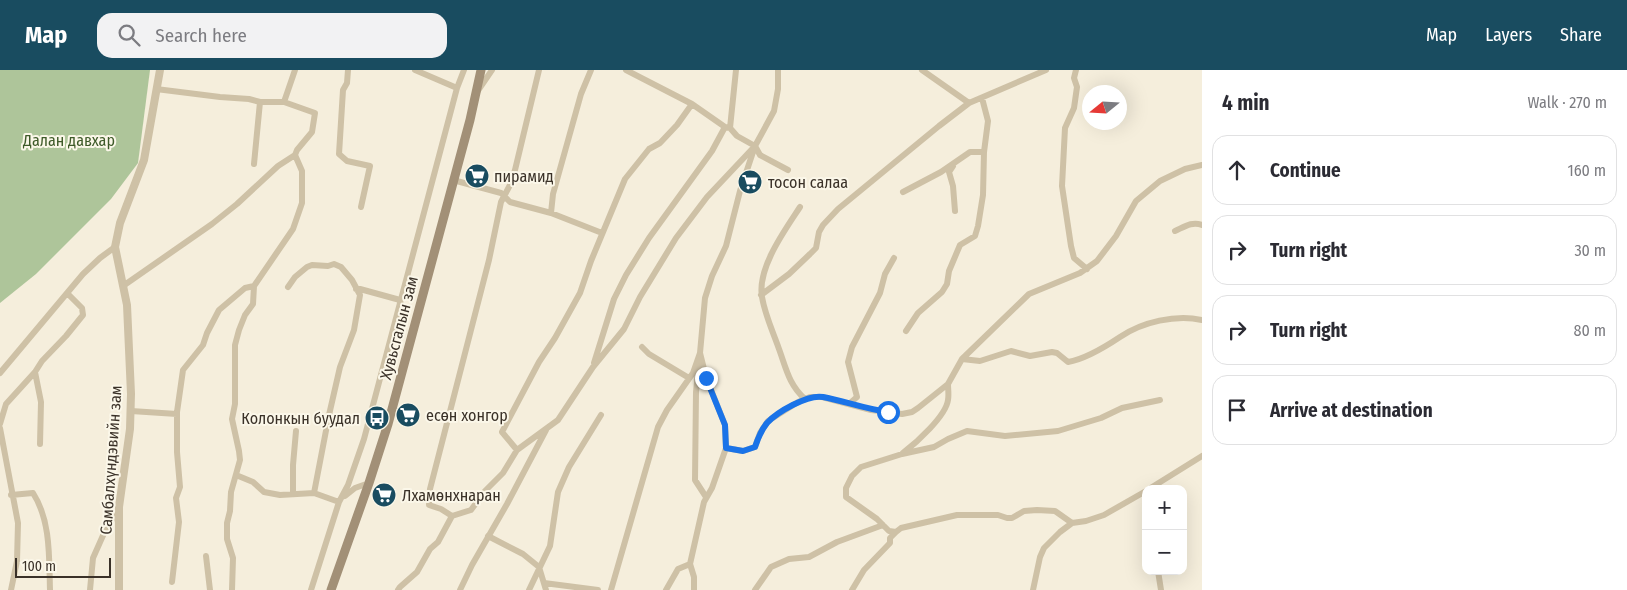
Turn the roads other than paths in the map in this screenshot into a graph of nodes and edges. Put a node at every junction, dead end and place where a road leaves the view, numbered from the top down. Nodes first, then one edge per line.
1 (160, 70) edge
2 (295, 70) edge
3 (348, 70) edge
4 (415, 70) edge
5 (464, 70) edge
6 (481, 70) edge
7 (492, 70) edge
8 (539, 70) edge
9 (591, 70) edge
10 (626, 70) edge
11 (736, 70) edge
12 (778, 70) edge
13 (922, 70) edge
14 (1046, 70) edge
15 (1076, 70) edge
16 (457, 88) junction
17 (156, 89) junction
18 (477, 92) junction
19 (982, 98) junction
20 (260, 102) junction
21 (284, 102) junction
22 (969, 103) junction
23 (692, 104) junction
24 (728, 127) junction
25 (755, 146) junction
26 (984, 152) junction
27 (295, 155) junction
28 (955, 162) junction
29 (254, 164) dead end
30 (1202, 165) edge
31 (788, 170) dead end
32 (453, 180) junction
33 (903, 192) dead end
34 (504, 197) junction
35 (800, 206) dead end
36 (361, 208) dead end
37 (955, 211) dead end
38 (551, 213) junction
39 (1202, 225) edge
40 (1176, 231) dead end
41 (602, 233) junction
42 (115, 247) junction
43 (894, 258) dead end
44 (1087, 269) junction
45 (123, 286) junction
46 (254, 286) junction
47 (288, 288) dead end
48 (356, 289) junction
49 (67, 294) junction
50 (761, 295) junction
51 (400, 300) junction
52 (1202, 320) edge
53 (906, 331) dead end
54 (642, 347) dead end
55 (700, 353) junction
56 (962, 359) junction
57 (593, 367) junction
58 (35, 372) junction
59 (0, 373) edge
60 (690, 378) junction
61 (948, 384) junction
62 (805, 399) junction
63 (1160, 400) dead end
64 (849, 404) junction
65 (131, 411) junction
66 (177, 414) junction
67 (601, 415) dead end
68 (0, 426) edge
69 (547, 429) junction
70 (296, 431) dead end
71 (40, 444) dead end
72 (726, 448) junction
73 (517, 450) junction
74 (902, 454) junction
75 (1202, 456) edge
76 (236, 475) junction
77 (369, 483) junction
78 (1155, 485) edge
79 (314, 493) junction
80 (1142, 493) edge
81 (293, 494) junction
82 (11, 495) junction
83 (706, 498) junction
84 (339, 502) junction
85 (120, 507) junction
86 (452, 516) junction
87 (1072, 523) junction
88 (883, 525) junction
89 (896, 532) junction
90 (488, 536) junction
91 (206, 556) dead end
92 (690, 564) junction
93 (539, 567) junction
94 (1159, 575) edge
95 (172, 582) dead end
96 (545, 586) edge
97 (1034, 588) edge
98 (11, 590) edge
99 (50, 590) edge
100 (90, 590) edge
101 (119, 590) edge
102 (210, 590) edge
103 (232, 590) edge
104 (312, 590) edge
105 (331, 590) edge
106 (398, 590) edge
107 (460, 590) edge
108 (529, 590) edge
109 (598, 590) edge
110 (611, 590) edge
111 (666, 590) edge
112 (694, 590) edge
113 (754, 590) edge
114 (852, 590) edge
115 (1161, 590) edge

1 - 17 street, Самбалхүндэвийн зам
2 - 21 street
3 - 36 street
4 - 16 street
5 - 16 street
6 - 18 main road, Хувьсгалын зам
7 - 18 street
8 - 34 street
9 - 38 street
10 - 23 street
11 - 24 street
12 - 25 street
13 - 22 street
14 - 19 street
15 - 44 street
16 - 51 street
17 - 20 street
17 - 42 street, Самбалхүндэвийн зам
18 - 32 main road, Хувьсгалын зам
19 - 22 street
19 - 26 street
20 - 21 street
20 - 29 street
21 - 27 street
22 - 50 street
23 - 24 street
23 - 41 street
24 - 25 street
24 - 57 street
25 - 31 street
25 - 55 street
25 - 57 street
26 - 28 street
26 - 53 street
27 - 45 street
27 - 46 street
28 - 33 street
28 - 37 street
30 - 44 street
32 - 34 street
32 - 77 main road, Хувьсгалын зам
34 - 38 street
34 - 86 street
35 - 50 street
38 - 41 street
39 - 40 street
41 - 73 street
42 - 45 street, Самбалхүндэвийн зам
42 - 49 street
43 - 64 street
44 - 56 street
45 - 65 street, Самбалхүндэвийн зам
46 - 66 street
46 - 76 street
47 - 48 street
48 - 51 street
48 - 79 street
49 - 58 street
49 - 59 street
50 - 62 street
51 - 84 street
52 - 56 street
54 - 60 street
55 - 60 street
55 - 72 street
55 - 83 street
56 - 61 street
57 - 69 street
58 - 68 street
58 - 71 street
60 - 110 street
61 - 64 street
61 - 74 street
62 - 64 street
62 - 72 street
63 - 74 street
65 - 66 street
65 - 85 street, Самбалхүндэвийн зам
66 - 95 street
67 - 93 street
68 - 82 street
69 - 73 street
69 - 90 street
70 - 81 street
72 - 83 street
73 - 86 street
74 - 88 street
75 - 78 street
76 - 81 street
76 - 103 street
77 - 84 street
77 - 105 main road, Хувьсгалын зам
79 - 81 street
79 - 84 street
80 - 87 street
82 - 98 street
82 - 99 street
83 - 92 street
84 - 104 street
85 - 100 street
85 - 101 street, Самбалхүндэвийн зам
86 - 106 street
87 - 89 street
87 - 97 street
88 - 89 street
88 - 113 street
89 - 114 street
90 - 93 street
90 - 107 street
91 - 102 street
92 - 111 street
92 - 112 street
93 - 96 street
93 - 108 street
94 - 115 street
96 - 109 street

